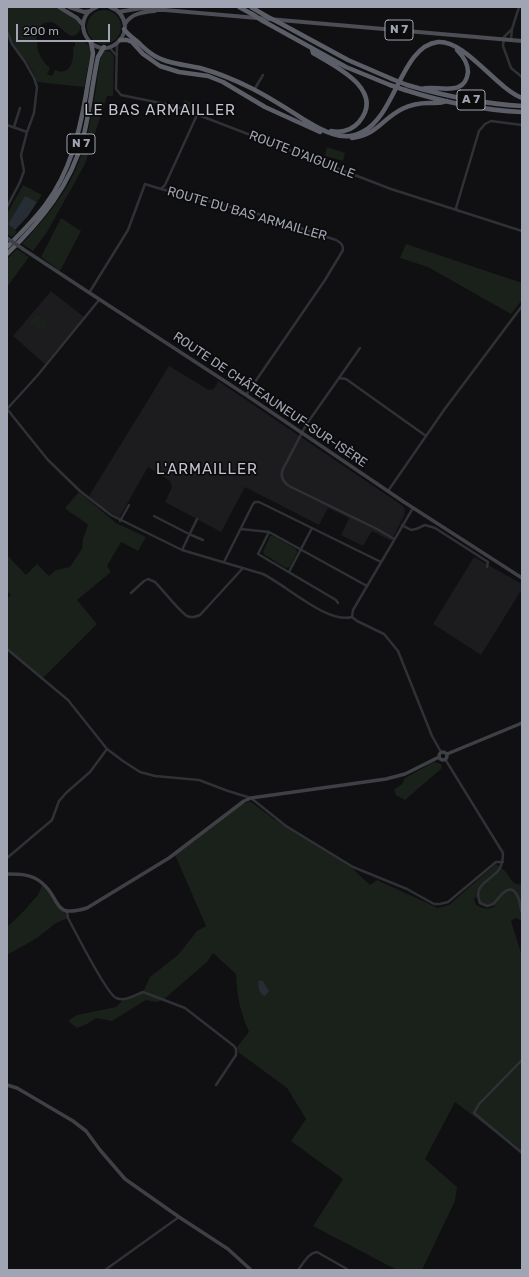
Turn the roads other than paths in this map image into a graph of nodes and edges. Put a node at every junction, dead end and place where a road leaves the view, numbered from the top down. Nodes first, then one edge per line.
1 (59, 7) edge
2 (69, 7) edge
3 (97, 7) edge
4 (110, 7) edge
5 (239, 7) edge
6 (251, 7) edge
7 (518, 7) edge
8 (165, 10) junction
9 (90, 11) junction
10 (118, 12) junction
11 (83, 25) junction
12 (124, 27) junction
13 (512, 29) junction
14 (7, 31) edge
15 (503, 39) junction
16 (511, 40) junction
17 (522, 41) edge
18 (118, 42) junction
19 (90, 43) junction
20 (109, 47) junction
21 (104, 48) junction
22 (312, 49) junction
23 (117, 55) junction
24 (262, 75) dead end
25 (522, 77) edge
26 (421, 89) junction
27 (254, 90) junction
28 (522, 98) edge
29 (447, 102) junction
30 (522, 106) edge
31 (20, 108) dead end
32 (522, 112) edge
33 (197, 115) junction
34 (309, 122) junction
35 (7, 125) edge
36 (522, 125) edge
37 (14, 127) junction
38 (27, 132) junction
39 (353, 138) junction
40 (162, 189) junction
41 (7, 207) edge
42 (458, 211) junction
43 (522, 231) edge
44 (7, 238) edge
45 (7, 247) edge
46 (7, 254) edge
47 (89, 293) junction
48 (99, 300) junction
49 (522, 306) edge
50 (360, 348) dead end
51 (339, 378) junction
52 (246, 395) junction
53 (7, 409) edge
54 (302, 433) junction
55 (426, 436) junction
56 (388, 491) junction
57 (129, 505) dead end
58 (413, 508) junction
59 (154, 516) dead end
60 (197, 519) dead end
61 (120, 521) junction
62 (402, 524) junction
63 (312, 528) junction
64 (241, 529) junction
65 (269, 532) junction
66 (189, 534) junction
67 (394, 539) junction
68 (203, 540) dead end
69 (301, 549) junction
70 (182, 550) junction
71 (224, 562) junction
72 (381, 562) junction
73 (486, 567) dead end
74 (243, 568) junction
75 (289, 572) junction
76 (522, 578) edge
77 (367, 586) junction
78 (131, 593) dead end
79 (338, 603) dead end
80 (352, 617) junction
81 (7, 649) edge
82 (522, 723) edge
83 (107, 749) junction
84 (441, 752) junction
85 (447, 754) junction
86 (439, 757) junction
87 (445, 759) junction
88 (251, 798) junction
89 (7, 858) edge
90 (503, 862) junction
91 (7, 874) edge
92 (67, 912) junction
93 (522, 913) edge
94 (522, 1060) edge
95 (7, 1085) edge
96 (216, 1085) dead end
97 (522, 1153) edge
98 (179, 1217) junction
99 (347, 1269) edge
100 (105, 1270) edge
101 (251, 1270) edge
102 (298, 1270) edge

1 - 11 main road
2 - 9 main road
3 - 9 main road
4 - 10 main road
5 - 22 highway, A 7, bridge
6 - 26 highway, A 7, bridge
7 - 13 street
8 - 10 main road, N 7
8 - 12 main road, N 7
8 - 15 main road, N 7
9 - 11 main road
10 - 12 main road
11 - 19 main road
12 - 18 main road
12 - 27 highway
13 - 15 street
13 - 16 street
14 - 38 street
15 - 16 main road, N 7
15 - 25 street
16 - 17 main road, N 7
18 - 20 main road
18 - 23 street, ROUTE D'AIGUILLE
18 - 39 highway
19 - 21 main road
19 - 45 highway, N 7
20 - 21 main road
20 - 23 street
21 - 46 highway, N 7
22 - 29 highway, A 7, bridge
22 - 34 highway
23 - 33 street, ROUTE D'AIGUILLE
24 - 27 street
26 - 30 highway, A 7
26 - 39 highway
27 - 34 highway
28 - 34 highway
29 - 32 highway, A 7
29 - 39 highway
31 - 37 street
33 - 40 street
33 - 42 street, ROUTE D'AIGUILLE
35 - 37 street
36 - 42 street
37 - 38 street
38 - 41 street
40 - 47 street
40 - 52 street, ROUTE DU BAS ARMAILLER
42 - 43 street, ROUTE D'AIGUILLE
44 - 47 street, ROUTE DE CHÂTEAUNEUF-SUR-ISÈRE, bridge
47 - 48 street, ROUTE DE CHÂTEAUNEUF-SUR-ISÈRE
48 - 52 street, ROUTE DE CHÂTEAUNEUF-SUR-ISÈRE
48 - 53 street
49 - 55 street
50 - 51 street
51 - 54 street
51 - 55 street
52 - 54 street, ROUTE DE CHÂTEAUNEUF-SUR-ISÈRE
53 - 61 street
54 - 56 street, ROUTE DE CHÂTEAUNEUF-SUR-ISÈRE
54 - 67 street
55 - 56 street
56 - 58 street, ROUTE DE CHÂTEAUNEUF-SUR-ISÈRE
57 - 61 street
58 - 62 street
58 - 76 street, ROUTE DE CHÂTEAUNEUF-SUR-ISÈRE
59 - 66 street
60 - 66 street
61 - 70 street
62 - 67 street
62 - 73 street
63 - 64 street
63 - 69 street
63 - 72 street
64 - 65 street
64 - 71 street
65 - 69 street
65 - 75 street
66 - 68 street
66 - 70 street
67 - 72 street
69 - 75 street
69 - 77 street
70 - 71 street
71 - 74 street
72 - 77 street
74 - 78 street
74 - 80 street
75 - 79 street
77 - 80 street
80 - 84 street
81 - 83 street
82 - 85 street
83 - 88 street
83 - 89 street
84 - 85 street
84 - 86 street
85 - 87 street
86 - 87 street
86 - 88 street
87 - 90 street
88 - 90 street
88 - 92 street
90 - 93 street
91 - 92 street
92 - 96 street
94 - 97 street
95 - 98 street
98 - 100 street
98 - 101 street
99 - 102 street

